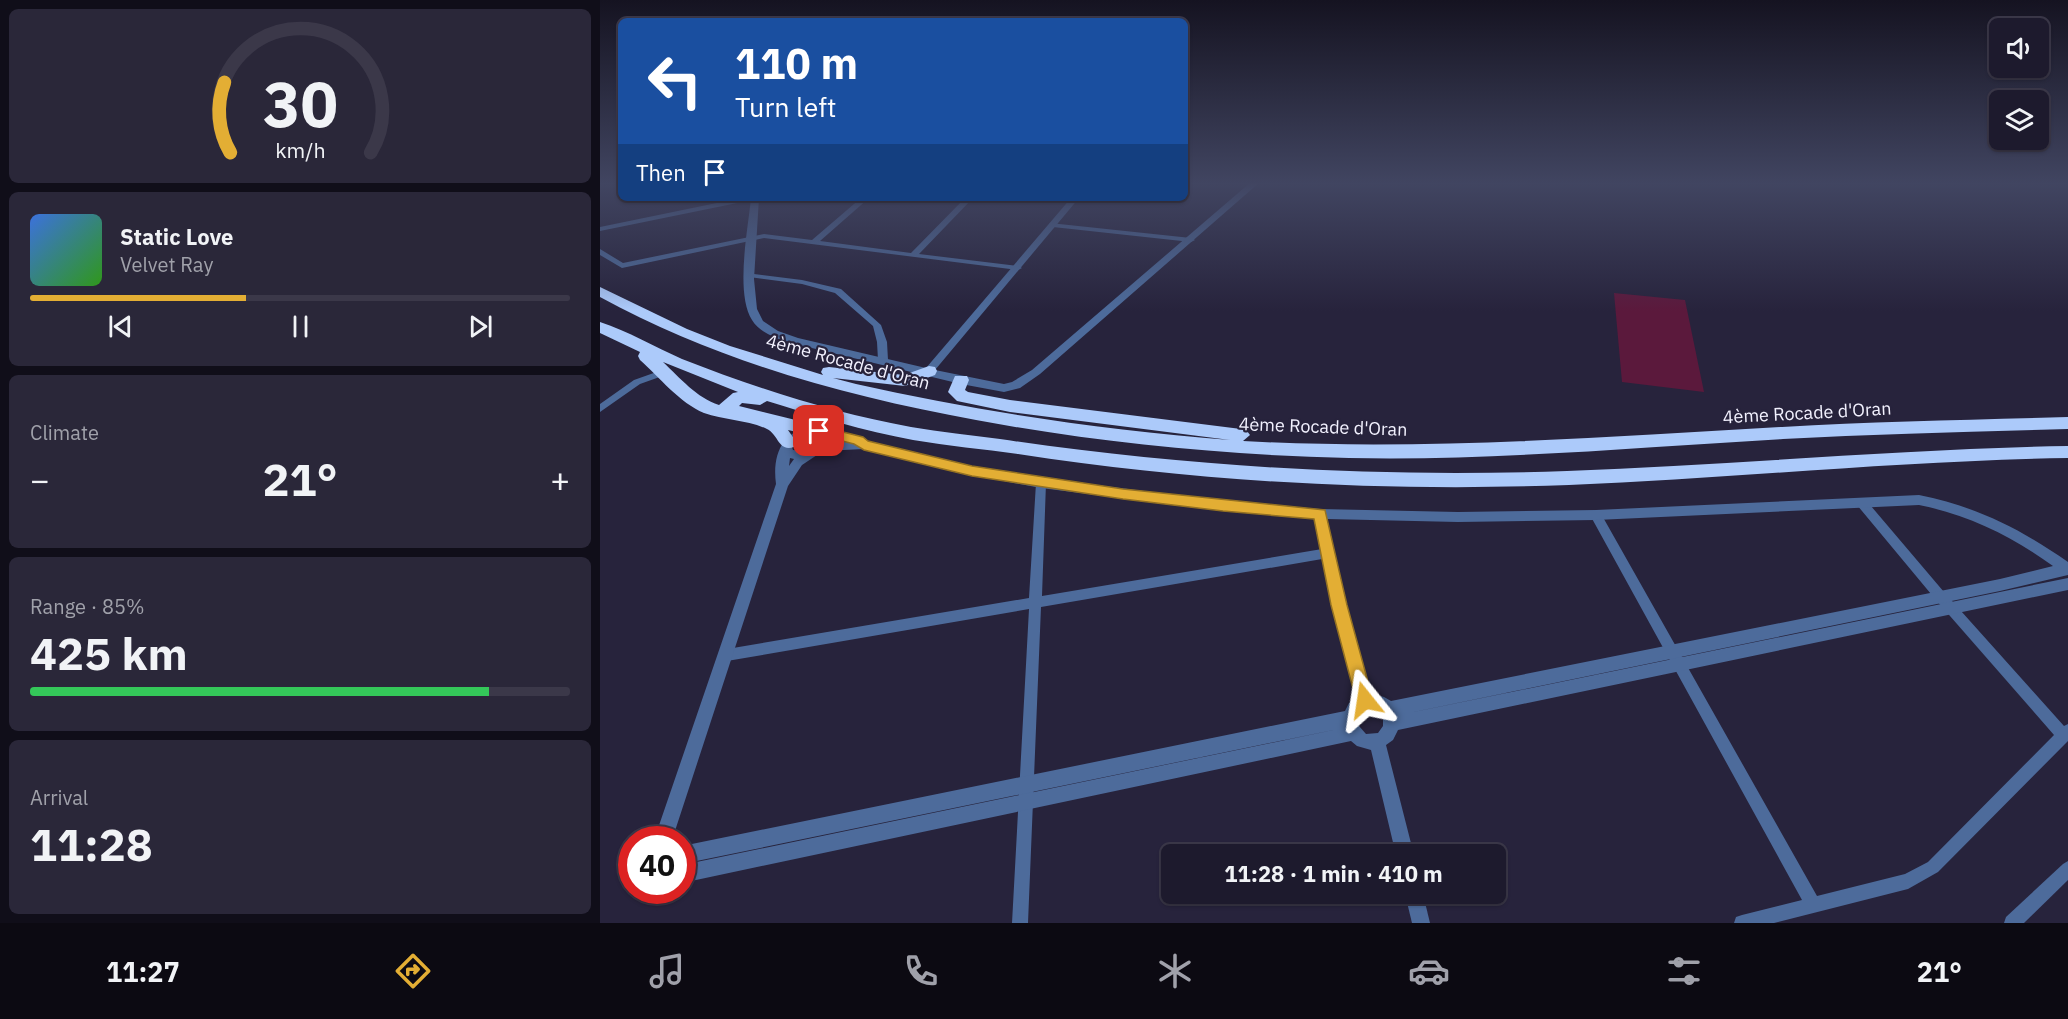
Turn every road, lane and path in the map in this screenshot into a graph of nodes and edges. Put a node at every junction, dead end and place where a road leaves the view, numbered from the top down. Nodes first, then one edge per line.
1 (619, 225) edge
2 (753, 225) edge
3 (834, 225) edge
4 (943, 225) edge
5 (1053, 225) joint
6 (1208, 225) edge
7 (600, 229) edge
8 (753, 238) junction
9 (1191, 240) junction
10 (813, 243) junction
11 (600, 251) edge
12 (913, 256) junction
13 (1018, 268) junction
14 (749, 275) junction
15 (600, 291) edge
16 (600, 327) edge
17 (629, 342) junction
18 (882, 360) junction
19 (771, 364) junction
20 (929, 371) junction
21 (665, 372) junction
22 (961, 380) junction
23 (795, 404) junction
24 (600, 409) edge
25 (2068, 423) edge
26 (817, 430) junction
27 (864, 445) junction
28 (787, 447) junction
29 (817, 450) junction
30 (1347, 451) junction
31 (2068, 452) edge
32 (1041, 483) junction
33 (782, 485) junction
34 (1862, 502) junction
35 (1320, 514) junction
36 (1596, 515) junction
37 (1328, 553) junction
38 (2067, 569) edge
39 (2068, 584) edge
40 (1940, 596) junction
41 (1036, 602) junction
42 (1951, 608) junction
43 (727, 655) junction
44 (1676, 659) junction
45 (1365, 700) junction
46 (1390, 716) junction
47 (1352, 726) junction
48 (2066, 734) edge
49 (1377, 740) junction
50 (1027, 783) junction
51 (1026, 801) junction
52 (668, 826) edge
53 (1402, 844) edge
54 (696, 852) edge
55 (2068, 869) edge
56 (696, 871) edge
57 (1416, 904) edge
58 (1813, 904) junction
59 (1020, 923) edge
60 (1421, 923) edge
61 (1742, 923) edge
62 (2012, 923) edge

1 - 7 street
2 - 8 street
3 - 10 street
4 - 12 street
5 - 9 street
5 - 13 street
6 - 9 street
8 - 10 street
8 - 11 street
8 - 14 street
9 - 22 street
10 - 12 street
12 - 13 street
13 - 20 street
14 - 18 street
14 - 18 street
15 - 19 highway, 4ème Rocade d'Oran
16 - 17 highway
17 - 21 highway
17 - 23 highway
18 - 20 street
19 - 20 highway
19 - 30 highway, 4ème Rocade d'Oran
20 - 22 street
21 - 24 street
21 - 28 highway
22 - 30 highway
23 - 26 highway
23 - 31 highway
25 - 30 highway, 4ème Rocade d'Oran
26 - 27 street
26 - 28 street
26 - 29 street
27 - 29 street
27 - 32 street
28 - 29 street
28 - 33 street
29 - 33 street
32 - 35 street
32 - 41 street
33 - 43 street
34 - 36 street
34 - 38 street
34 - 40 street
35 - 36 street
35 - 37 street
36 - 44 street
37 - 41 street
37 - 45 street
38 - 40 street
39 - 42 street
40 - 42 street
40 - 44 street
41 - 43 street
41 - 50 street
42 - 44 street
42 - 48 street
43 - 52 street
44 - 46 street
44 - 58 street
45 - 46 street
45 - 47 street
46 - 49 street
47 - 49 street
47 - 50 street
47 - 51 street
48 - 58 street
49 - 53 street
50 - 51 street
50 - 54 street
51 - 56 street
51 - 59 street
55 - 62 street
57 - 60 street
58 - 61 street

